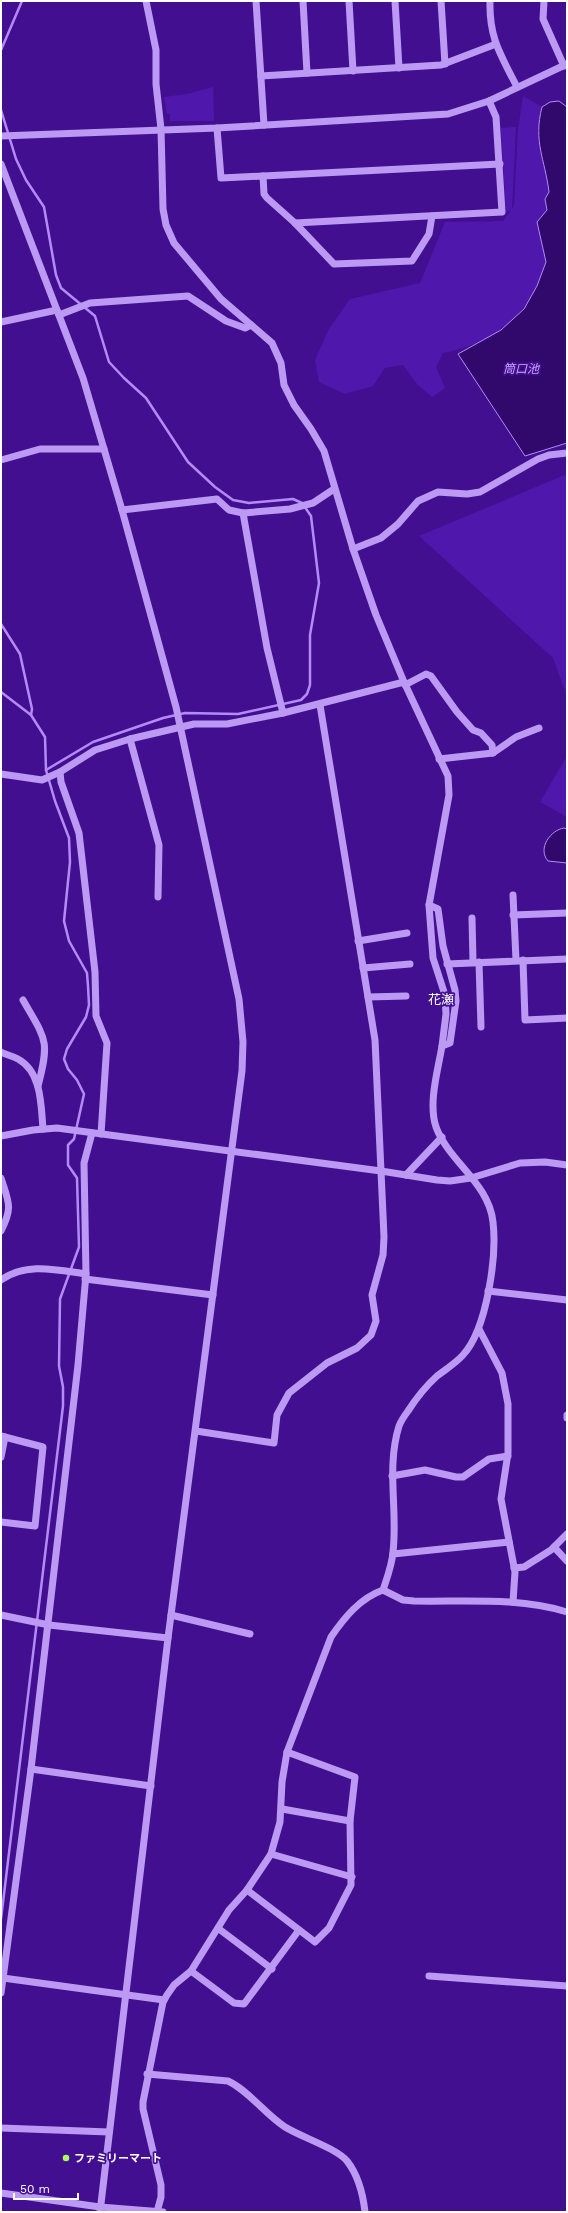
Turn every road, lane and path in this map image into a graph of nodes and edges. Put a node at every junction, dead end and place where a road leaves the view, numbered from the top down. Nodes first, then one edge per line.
1 (146, 1) edge
2 (256, 1) edge
3 (303, 1) edge
4 (349, 1) edge
5 (395, 1) edge
6 (441, 1) edge
7 (490, 1) edge
8 (544, 1) edge
9 (496, 44) junction
10 (445, 64) junction
11 (566, 65) edge
12 (399, 68) junction
13 (353, 70) junction
14 (306, 73) junction
15 (261, 76) junction
16 (517, 87) junction
17 (489, 101) junction
18 (264, 125) junction
19 (217, 128) junction
20 (162, 129) junction
21 (2, 136) edge
22 (1, 164) edge
23 (500, 164) junction
24 (263, 176) junction
25 (432, 216) junction
26 (295, 223) junction
27 (58, 313) junction
28 (1, 322) edge
29 (251, 325) junction
30 (104, 449) junction
31 (567, 453) edge
32 (1, 460) edge
33 (334, 488) junction
34 (122, 510) junction
35 (243, 513) junction
36 (353, 549) junction
37 (404, 684) junction
38 (320, 705) junction
39 (283, 712) junction
40 (179, 724) junction
41 (539, 728) dead end
42 (130, 738) junction
43 (493, 753) junction
44 (439, 759) junction
45 (60, 772) junction
46 (1, 774) edge
47 (513, 895) dead end
48 (158, 897) dead end
49 (429, 905) junction
50 (567, 913) edge
51 (513, 915) junction
52 (472, 918) dead end
53 (407, 933) dead end
54 (358, 940) junction
55 (567, 959) edge
56 (520, 960) junction
57 (476, 962) junction
58 (410, 964) dead end
59 (447, 964) junction
60 (363, 968) junction
61 (406, 996) dead end
62 (368, 997) junction
63 (23, 1000) dead end
64 (567, 1018) edge
65 (481, 1027) dead end
66 (442, 1046) junction
67 (1, 1052) edge
68 (38, 1086) junction
69 (43, 1129) junction
70 (92, 1133) junction
71 (101, 1134) junction
72 (1, 1136) edge
73 (442, 1137) junction
74 (232, 1152) junction
75 (567, 1165) edge
76 (381, 1171) junction
77 (406, 1175) junction
78 (1, 1178) edge
79 (471, 1178) junction
80 (1, 1232) edge
81 (86, 1276) junction
82 (1, 1280) edge
83 (488, 1291) junction
84 (213, 1295) junction
85 (567, 1300) edge
86 (479, 1329) junction
87 (196, 1431) junction
88 (3, 1436) edge
89 (1, 1456) edge
90 (508, 1456) junction
91 (392, 1476) junction
92 (1, 1522) edge
93 (567, 1534) edge
94 (509, 1542) junction
95 (554, 1547) junction
96 (393, 1554) junction
97 (567, 1561) edge
98 (514, 1568) junction
99 (383, 1590) junction
100 (513, 1602) junction
101 (567, 1612) edge
102 (1, 1615) edge
103 (171, 1616) junction
104 (46, 1624) junction
105 (250, 1634) dead end
106 (168, 1638) junction
107 (287, 1752) junction
108 (31, 1769) junction
109 (151, 1786) junction
110 (282, 1809) junction
111 (350, 1821) junction
112 (271, 1854) junction
113 (352, 1877) junction
114 (248, 1890) junction
115 (219, 1929) junction
116 (299, 1930) junction
117 (272, 1969) junction
118 (191, 1971) junction
119 (429, 1976) dead end
120 (3, 1978) junction
121 (567, 1986) edge
122 (1, 1993) edge
123 (126, 1994) junction
124 (164, 2000) junction
125 (148, 2074) junction
126 (1, 2128) edge
127 (109, 2132) junction
128 (1, 2194) edge
129 (100, 2210) edge
130 (157, 2212) edge
131 (163, 2212) edge
132 (364, 2212) edge

1 - 20 street
2 - 15 street
3 - 14 street
4 - 13 street
5 - 12 street
6 - 10 street
7 - 9 street
8 - 11 street
9 - 10 street
9 - 16 street
10 - 12 street
11 - 16 street
12 - 13 street
13 - 14 street
14 - 15 street
15 - 18 street
16 - 17 street
17 - 18 street
17 - 23 street
18 - 19 street
19 - 20 street
19 - 24 street
20 - 21 street
20 - 29 street
22 - 27 street
23 - 24 street
23 - 25 street
24 - 26 street
25 - 26 street
25 - 26 street
27 - 28 street
27 - 29 street
27 - 30 street
29 - 33 street
30 - 32 street
30 - 34 street
31 - 36 street
33 - 35 street
33 - 36 street
34 - 35 street
34 - 40 street
35 - 39 street
36 - 37 street
37 - 38 street
37 - 43 street
37 - 44 street
38 - 39 street
38 - 54 street
39 - 40 street
40 - 42 street
40 - 74 street
41 - 43 street
42 - 45 street
42 - 48 street
43 - 44 street
44 - 49 street
45 - 46 street
45 - 71 street
47 - 51 street
49 - 59 street
49 - 66 street
50 - 51 street
51 - 56 street
52 - 57 street
53 - 54 street
54 - 60 street
55 - 56 street
56 - 57 street
56 - 64 street
57 - 59 street
57 - 65 street
58 - 60 street
59 - 66 street
60 - 62 street
61 - 62 street
62 - 76 street
63 - 68 street
66 - 73 street
67 - 68 street
68 - 69 street
69 - 70 street
69 - 72 street
70 - 71 street
70 - 81 street
71 - 74 street
73 - 77 street
73 - 79 street
74 - 76 street
74 - 84 street
75 - 79 street
76 - 77 street
76 - 87 street
77 - 79 street
78 - 80 street
79 - 83 street
81 - 82 street
81 - 84 street
81 - 104 street
83 - 85 street
83 - 86 street
84 - 87 street
86 - 90 street
86 - 91 street
87 - 103 street
88 - 89 street
88 - 92 street
90 - 91 street
90 - 94 street
91 - 96 street
93 - 95 street
94 - 96 street
94 - 98 street
95 - 97 street
95 - 98 street
96 - 99 street
98 - 100 street
99 - 100 street
99 - 107 street
100 - 101 street
102 - 104 street
103 - 105 street
103 - 106 street
104 - 106 street
104 - 108 street
106 - 109 street
107 - 110 street
107 - 111 street
108 - 109 street
108 - 120 street
109 - 123 street
110 - 111 street
110 - 112 street
111 - 113 street
112 - 113 street
112 - 114 street
113 - 116 street
114 - 115 street
114 - 116 street
115 - 117 street
115 - 118 street
116 - 117 street
117 - 118 street
118 - 124 street
119 - 121 street
120 - 122 street
120 - 123 street
123 - 124 street
123 - 127 street
124 - 125 street
125 - 130 street
125 - 132 street
126 - 127 street
127 - 129 street
128 - 129 street
129 - 130 street
130 - 131 street

